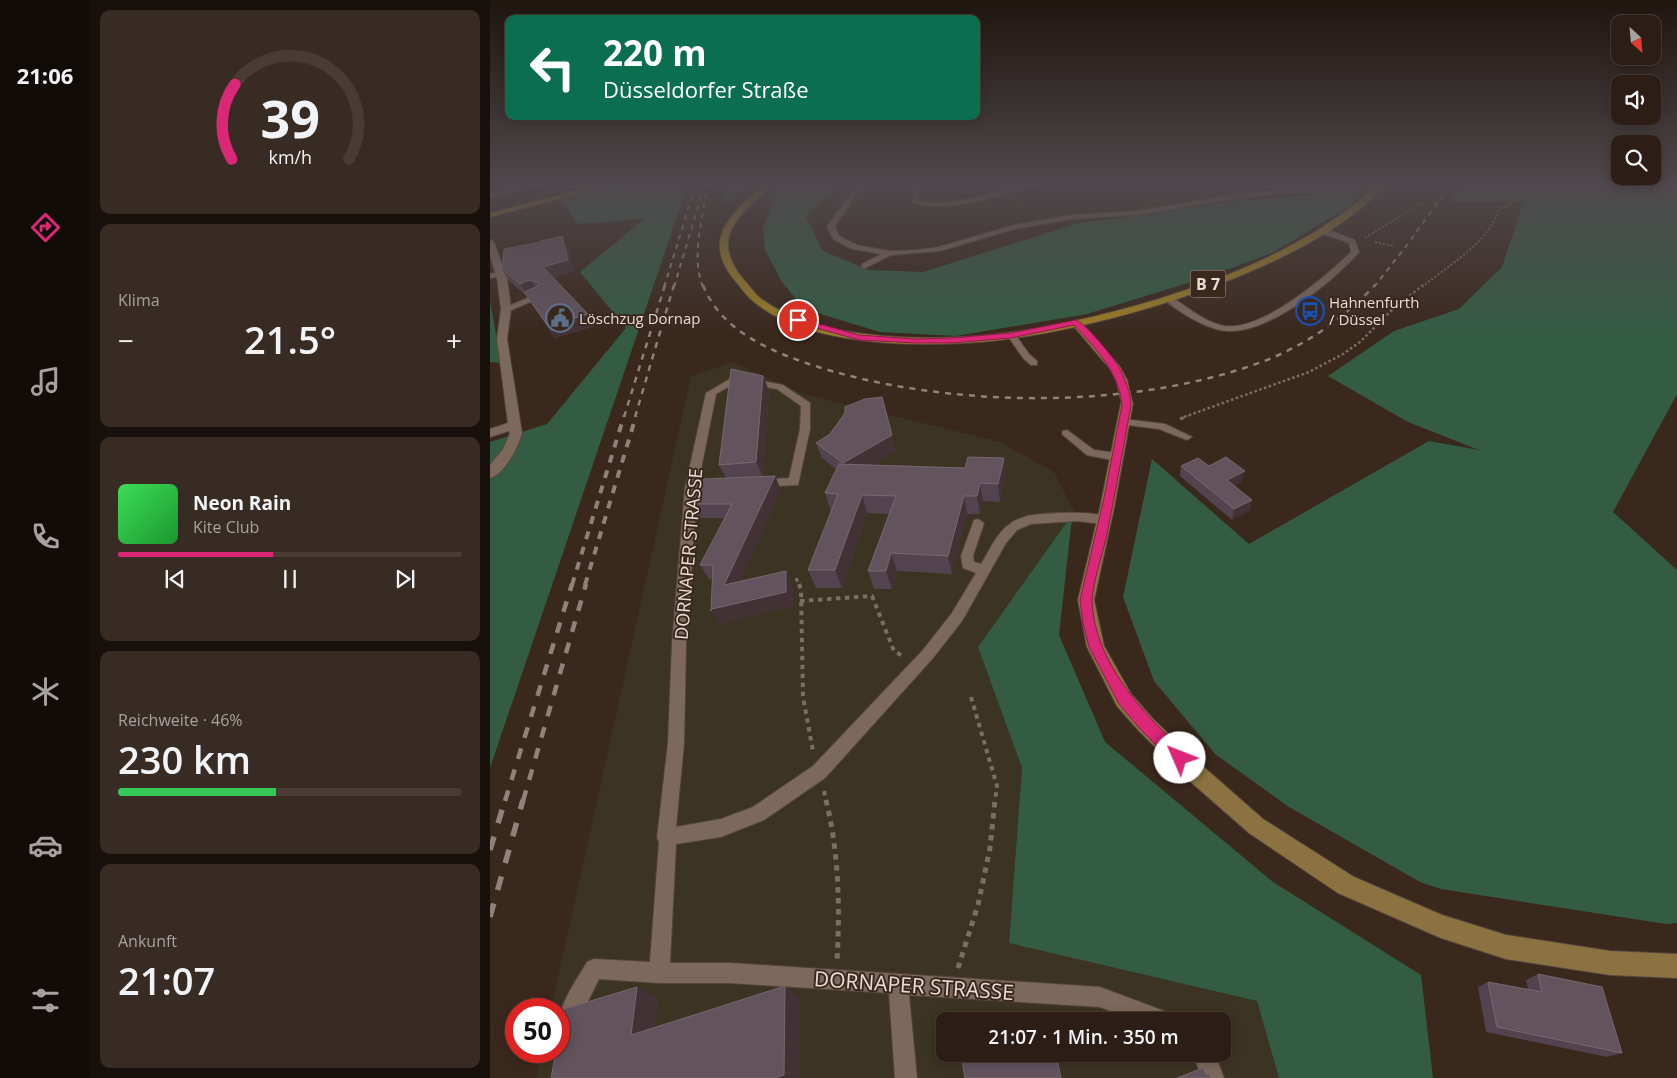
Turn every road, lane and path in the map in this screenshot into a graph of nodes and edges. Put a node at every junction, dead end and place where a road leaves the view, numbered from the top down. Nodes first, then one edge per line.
1 (726, 234) edge
2 (835, 234) edge
3 (989, 234) edge
4 (1316, 234) edge
5 (1332, 234) edge
6 (1372, 234) edge
7 (1485, 234) edge
8 (1364, 239) dead end
9 (1375, 242) dead end
10 (490, 244) edge
11 (1394, 246) dead end
12 (889, 252) junction
13 (865, 266) dead end
14 (495, 275) edge
15 (540, 296) edge
16 (1167, 298) junction
17 (506, 309) junction
18 (1076, 322) junction
19 (1011, 335) junction
20 (1034, 364) dead end
21 (1124, 422) junction
22 (515, 425) junction
23 (1161, 426) junction
24 (490, 433) edge
25 (1067, 433) dead end
26 (1187, 437) dead end
27 (1117, 457) junction
28 (490, 474) edge
29 (747, 485) edge
30 (728, 486) edge
31 (691, 488) junction
32 (1104, 520) junction
33 (978, 523) dead end
34 (983, 570) junction
35 (800, 601) dead end
36 (894, 651) dead end
37 (971, 697) dead end
38 (668, 837) junction
39 (1677, 966) edge
40 (659, 973) junction
41 (898, 983) junction
42 (952, 988) junction
43 (1141, 1012) edge
44 (570, 1014) edge
45 (1207, 1062) edge
46 (906, 1078) edge
47 (1213, 1078) edge

1 - 19 main road, B 7
2 - 12 lane
3 - 12 lane
4 - 16 main road, B 7
5 - 16 lane
6 - 8 path
7 - 23 path
9 - 11 path
10 - 14 street
12 - 13 lane
14 - 17 street
15 - 17 lane
16 - 18 main road, B 7
17 - 22 street
18 - 19 main road, B 7
18 - 21 main road, bridge
19 - 20 lane
21 - 23 lane
21 - 27 main road
22 - 24 street
22 - 28 street
23 - 26 lane
25 - 27 lane
27 - 32 main road
29 - 31 lane, DORNAPER STRASSE
30 - 31 lane
31 - 38 lane, DORNAPER STRASSE
32 - 34 lane
32 - 39 main road
33 - 34 lane
34 - 38 lane
35 - 36 path
37 - 42 path
38 - 40 lane, DORNAPER STRASSE
40 - 41 lane, DORNAPER STRASSE
40 - 44 lane, DORNAPER STRASSE
41 - 42 lane, DORNAPER STRASSE
41 - 46 lane
42 - 43 lane, DORNAPER STRASSE
45 - 47 lane

